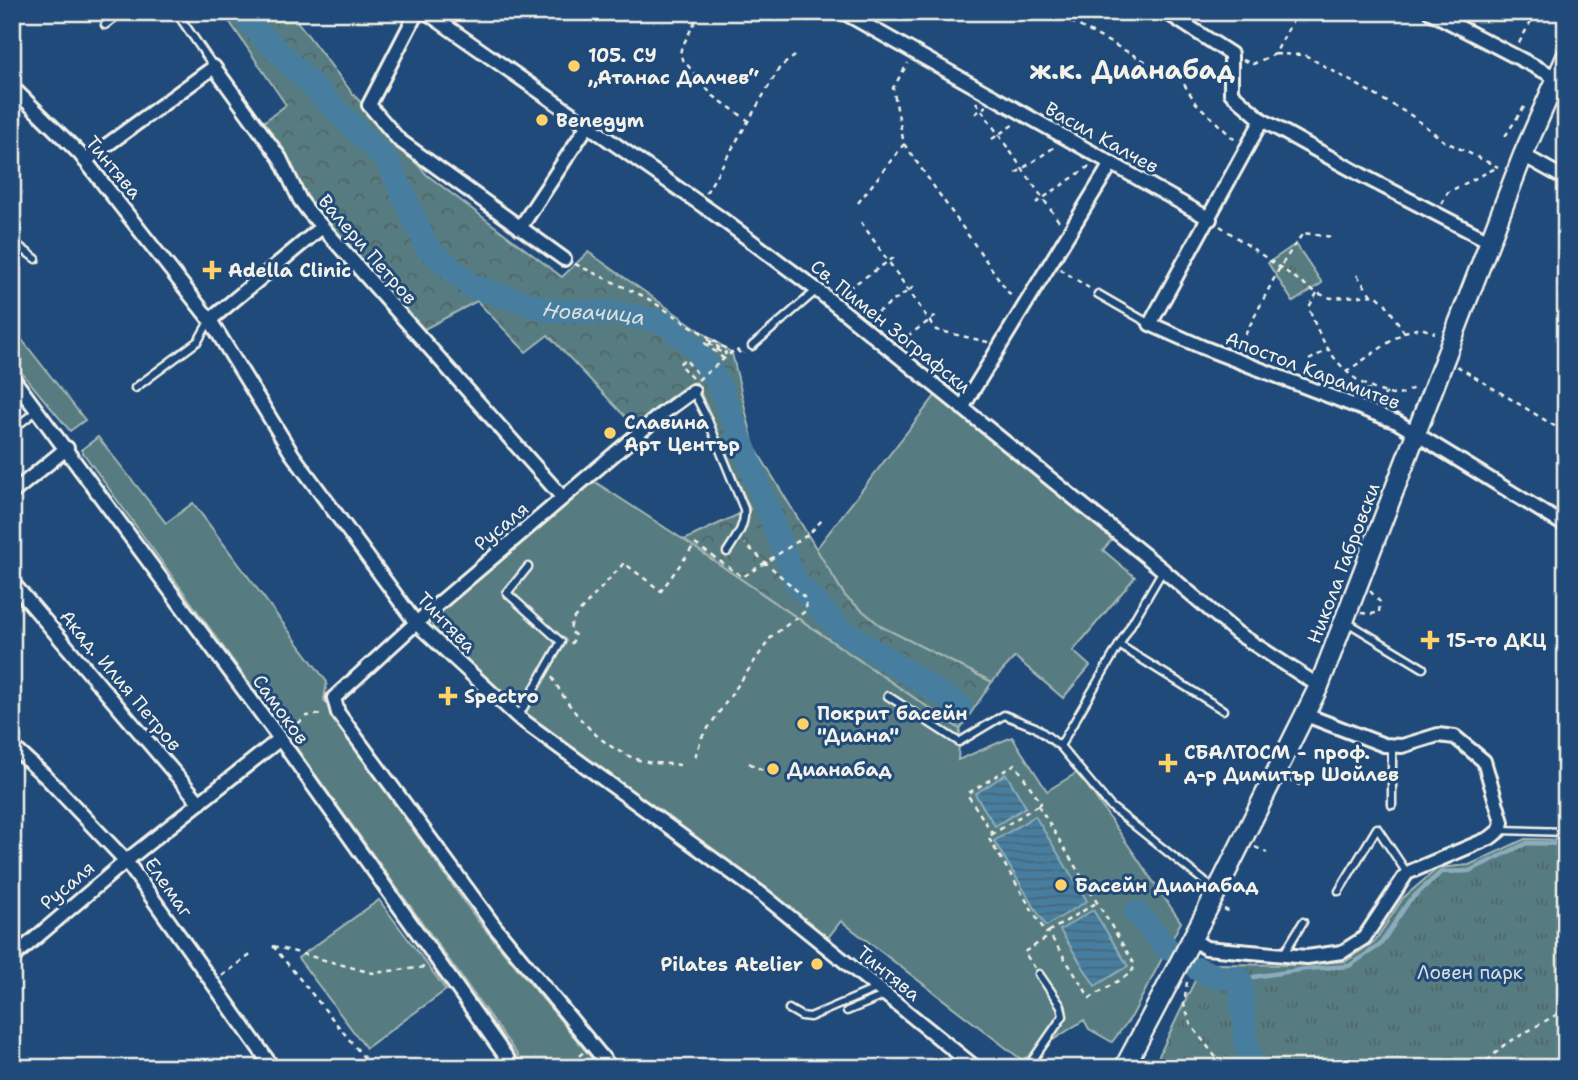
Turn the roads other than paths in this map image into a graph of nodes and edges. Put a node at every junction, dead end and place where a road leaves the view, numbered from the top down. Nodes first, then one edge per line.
1 (122, 12) edge
2 (176, 12) edge
3 (417, 12) edge
4 (426, 12) edge
5 (843, 12) edge
6 (1166, 12) edge
7 (1430, 12) edge
8 (105, 25) dead end
9 (1566, 57) edge
10 (214, 67) junction
11 (1555, 77) junction
12 (12, 87) edge
13 (1262, 120) junction
14 (588, 125) junction
15 (1523, 155) junction
16 (85, 161) junction
17 (1106, 161) junction
18 (1566, 179) edge
19 (1210, 219) junction
20 (322, 227) junction
21 (520, 228) junction
22 (12, 241) edge
23 (1489, 241) junction
24 (36, 259) dead end
25 (564, 259) road end
26 (817, 290) junction
27 (1098, 294) road end
28 (210, 320) junction
29 (1150, 324) junction
30 (752, 346) road end
31 (12, 376) edge
32 (694, 387) joint
33 (135, 388) dead end
34 (962, 408) junction
35 (38, 410) junction
36 (12, 430) edge
37 (1414, 433) junction
38 (66, 448) junction
39 (12, 493) edge
40 (564, 498) junction
41 (1566, 526) edge
42 (727, 552) dead end
43 (528, 567) dead end
44 (1163, 570) junction
45 (12, 582) edge
46 (1351, 616) junction
47 (416, 622) junction
48 (1119, 645) junction
49 (1423, 668) dead end
50 (1319, 686) junction
51 (888, 696) dead end
52 (1223, 710) dead end
53 (1306, 715) junction
54 (518, 717) junction
55 (280, 739) junction
56 (12, 746) edge
57 (1060, 746) junction
58 (1392, 746) junction
59 (200, 803) junction
60 (1392, 805) dead end
61 (1500, 830) junction
62 (1566, 832) edge
63 (127, 861) junction
64 (1407, 873) junction
65 (1339, 891) dead end
66 (1219, 899) junction
67 (1303, 922) dead end
68 (1192, 939) junction
69 (1283, 955) junction
70 (12, 958) edge
71 (1039, 974) road end
72 (882, 992) junction
73 (789, 1009) dead end
74 (847, 1011) dead end
75 (273, 1068) edge
76 (513, 1068) edge
77 (611, 1068) edge
78 (976, 1068) edge
79 (1027, 1068) edge
80 (1124, 1068) edge

1 - 8 lane
2 - 10 lane
3 - 21 street
4 - 14 street, Св. Пимен Зографски
5 - 17 street, Васил Калчев
6 - 13 street
7 - 11 street
9 - 11 street, Никола Габровски
10 - 16 street
10 - 20 street, Валери Петров
11 - 15 street, Никола Габровски
12 - 16 street, Тинтява
13 - 19 street
13 - 23 street
14 - 21 street
14 - 26 street, Св. Пимен Зографски
15 - 18 street
15 - 23 street, Никола Габровски
16 - 28 street, Тинтява
17 - 19 street, Васил Калчев
17 - 34 street
19 - 29 street
20 - 28 street
20 - 40 street, Валери Петров
21 - 25 street
22 - 24 lane
23 - 37 street, Никола Габровски
26 - 30 lane
26 - 34 street, Св. Пимен Зографски
27 - 29 lane, Апостол Карамитев
28 - 33 lane
28 - 47 street, Тинтява
29 - 37 street, Апостол Карамитев
31 - 35 street, Самоков
32 - 40 street, Русаля
32 - 42 lane
34 - 44 street, Св. Пимен Зографски
35 - 36 lane
35 - 38 street, Самоков
37 - 41 street, Апостол Карамитев
37 - 46 street, Никола Габровски
38 - 39 street
38 - 55 street, Самоков
40 - 47 street, Русаля
43 - 54 lane
44 - 48 lane
44 - 50 street, Св. Пимен Зографски
45 - 59 street, Акад. Илия Петров
46 - 49 lane
46 - 50 street, Никола Габровски
47 - 54 street, Тинтява
47 - 77 street, Русаля
48 - 52 lane
48 - 57 lane
50 - 53 street, Никола Габровски
51 - 57 lane
53 - 58 street
53 - 66 street, Никола Габровски
54 - 72 street, Тинтява
55 - 59 street, Русаля
55 - 76 street, Самоков
56 - 63 street, Елемаг
57 - 66 lane
58 - 60 lane
58 - 61 street
59 - 63 street, Русаля
61 - 62 lane
61 - 64 street
63 - 70 street, Русаля
63 - 75 street, Елемаг
64 - 65 lane
64 - 69 street
66 - 68 street, Никола Габровски
67 - 69 lane
68 - 69 street
68 - 80 street, Никола Габровски
71 - 79 lane
72 - 73 lane
72 - 74 lane
72 - 78 street, Тинтява

